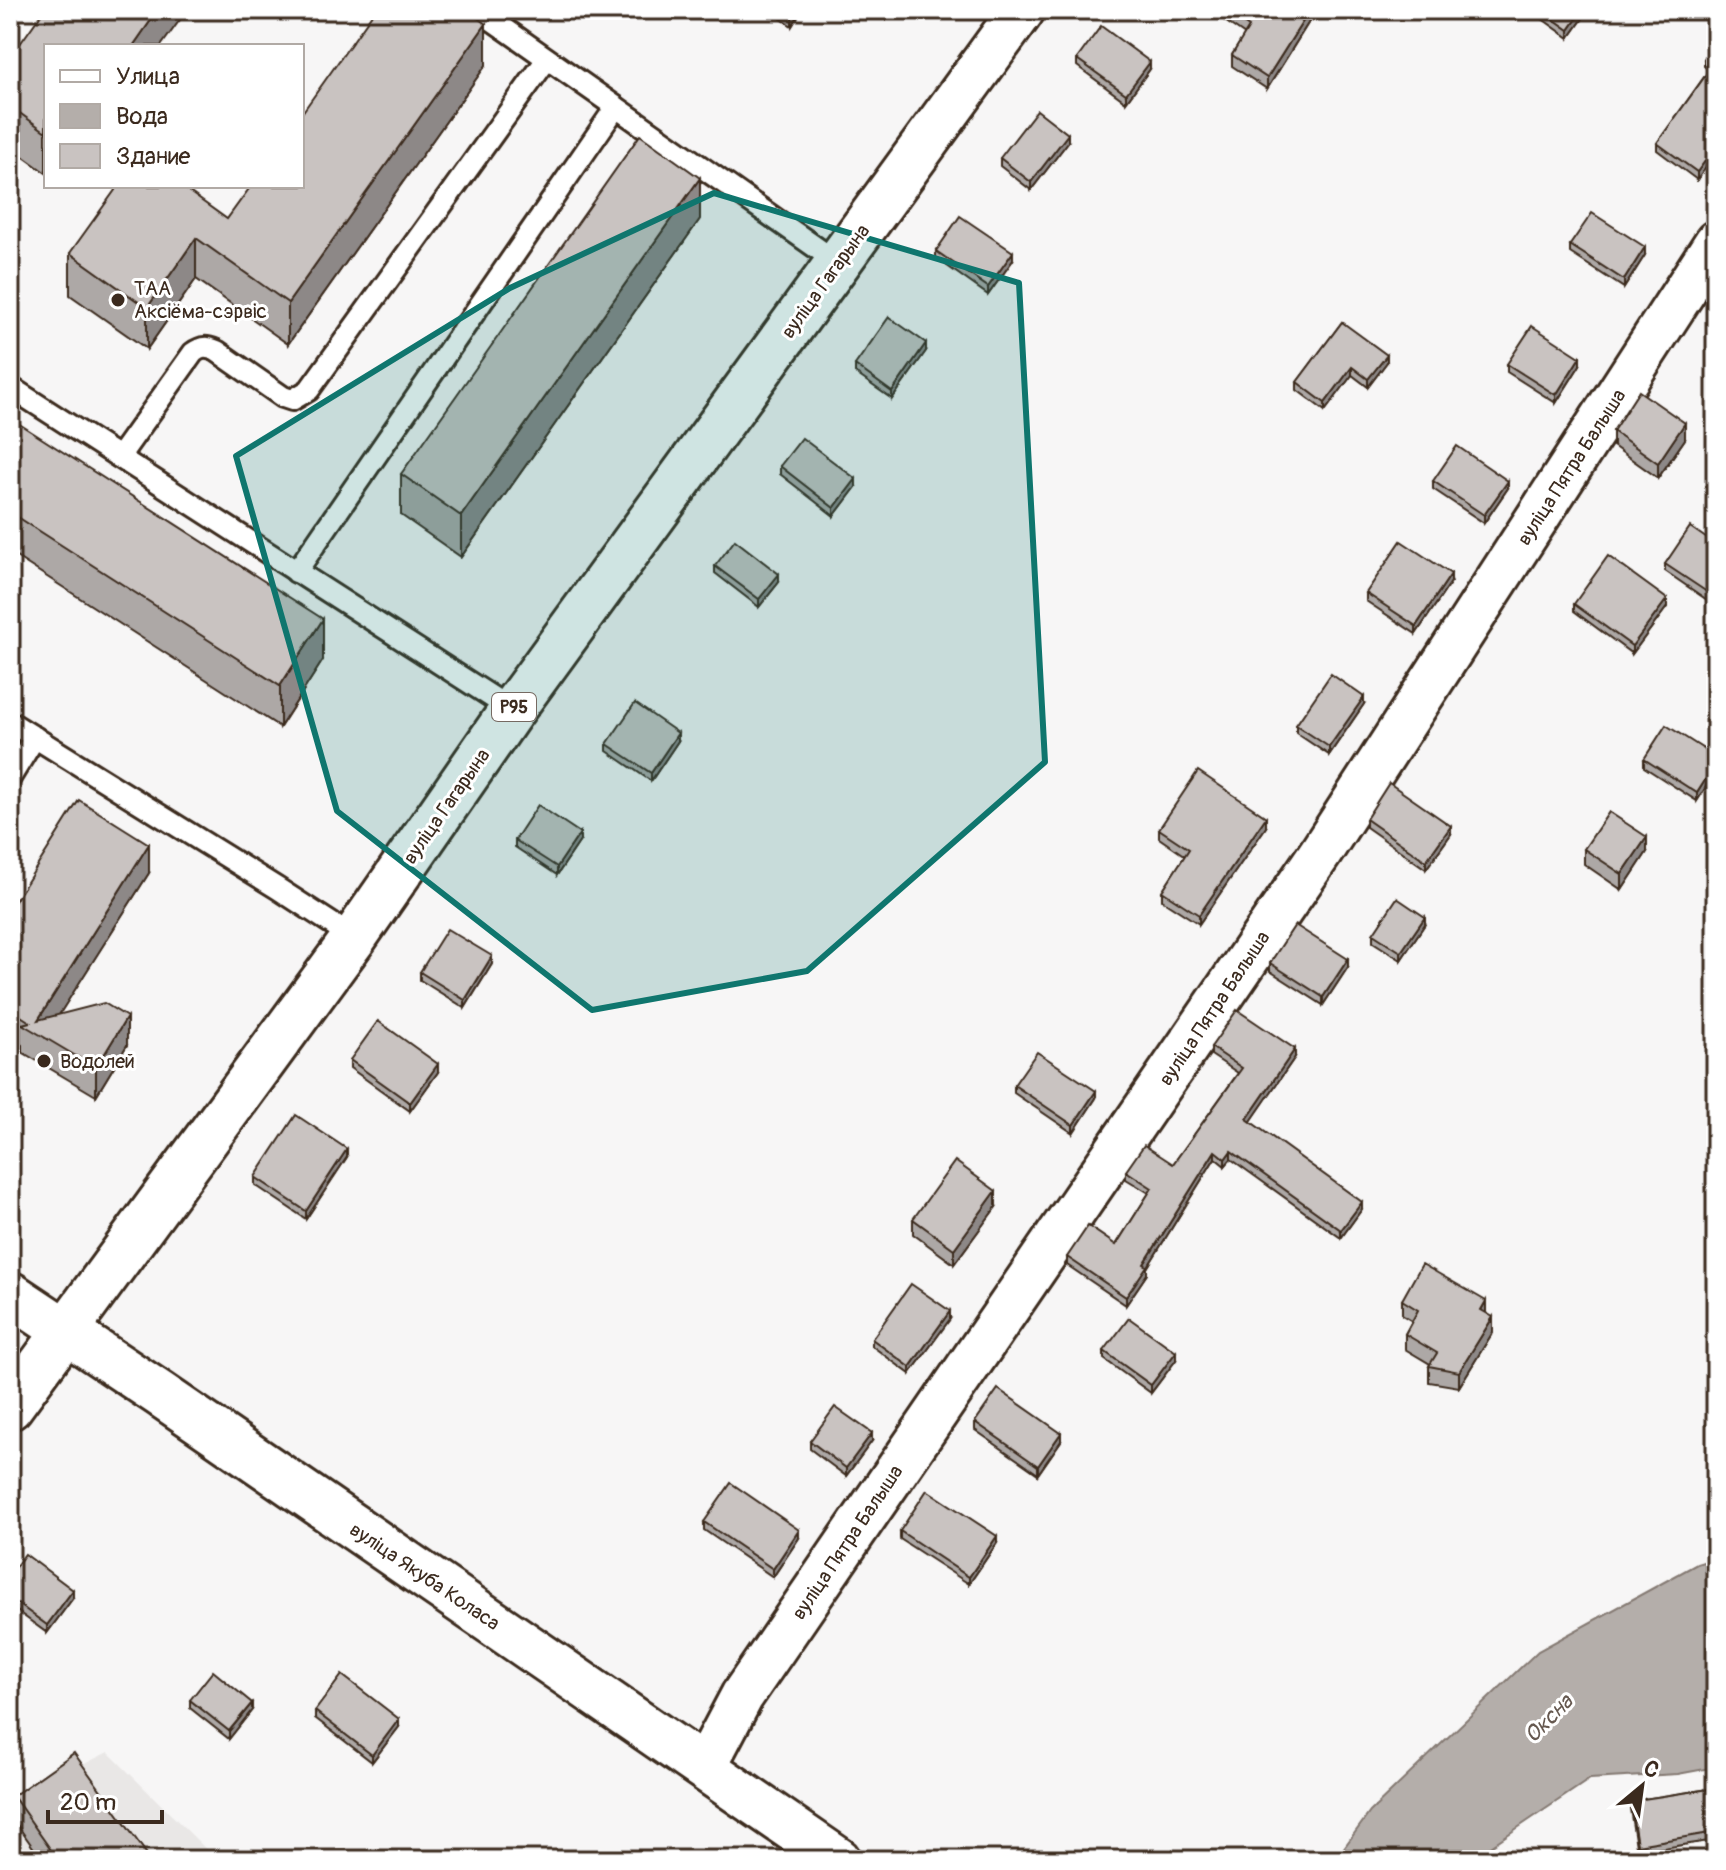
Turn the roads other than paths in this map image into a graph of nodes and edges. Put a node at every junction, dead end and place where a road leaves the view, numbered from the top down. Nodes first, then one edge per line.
1 (478, 10) edge
2 (1022, 10) edge
3 (547, 59) junction
4 (616, 107) junction
5 (1716, 242) edge
6 (838, 263) junction
7 (10, 387) edge
8 (119, 457) junction
9 (296, 572) junction
10 (512, 710) junction
11 (10, 722) edge
12 (35, 737) junction
13 (10, 778) edge
14 (354, 938) junction
15 (10, 1294) edge
16 (67, 1331) junction
17 (10, 1407) edge
18 (704, 1768) junction
19 (838, 1860) edge

1 - 3 lane
2 - 6 main road, вуліца Гагарына / Р95
3 - 4 lane
3 - 8 lane
4 - 6 lane
4 - 9 lane
5 - 18 street, вуліца Пятра Балыша
6 - 10 main road, вуліца Гагарына / Р95
7 - 8 lane
8 - 9 lane
9 - 10 lane
10 - 14 main road, вуліца Гагарына / Р95
11 - 12 lane
12 - 13 lane
12 - 14 lane
14 - 16 main road, вуліца Гагарына / Р95
15 - 16 main road, вуліца Якуба Коласа
16 - 17 main road, вуліца Гагарына / Р95
16 - 18 main road, вуліца Якуба Коласа
18 - 19 main road, вуліца Якуба Коласа

